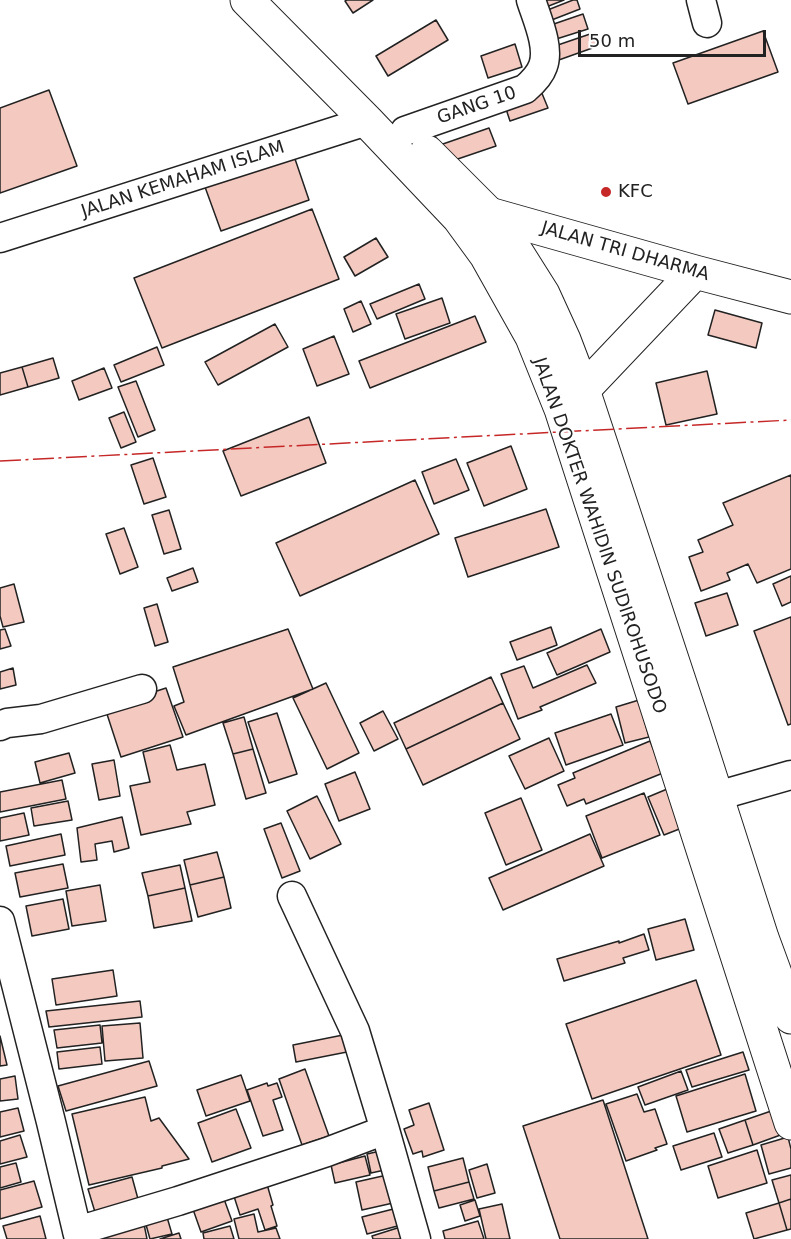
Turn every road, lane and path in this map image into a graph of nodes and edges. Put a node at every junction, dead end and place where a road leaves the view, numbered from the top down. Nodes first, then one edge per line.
1 (247, 0) edge
2 (277, 0) edge
3 (531, 0) edge
4 (367, 121) junction
5 (405, 131) junction
6 (474, 216) junction
7 (0, 238) edge
8 (695, 272) junction
9 (791, 297) edge
10 (572, 400) junction
11 (142, 689) dead end
12 (0, 726) edge
13 (791, 775) edge
14 (717, 796) junction
15 (292, 896) dead end
16 (0, 921) edge
17 (791, 1017) edge
18 (791, 1123) edge
19 (385, 1130) junction
20 (78, 1235) edge
21 (416, 1239) edge

1 - 4 main road, JALAN DOKTER WAHIDIN SUDIROHUSODO
2 - 5 main road, JALAN DOKTER WAHIDIN SUDIROHUSODO
3 - 5 street, GANG 10
4 - 6 main road, JALAN DOKTER WAHIDIN SUDIROHUSODO
4 - 7 street, JALAN KEMAHAM ISLAM
5 - 6 main road, JALAN DOKTER WAHIDIN SUDIROHUSODO
6 - 8 main road, JALAN TRI DHARMA
6 - 10 main road, JALAN DOKTER WAHIDIN SUDIROHUSODO
8 - 9 main road, JALAN TRI DHARMA
8 - 10 main road
10 - 14 main road, JALAN DOKTER WAHIDIN SUDIROHUSODO
10 - 18 main road, JALAN DOKTER WAHIDIN SUDIROHUSODO
11 - 12 street
13 - 14 street
14 - 17 main road, JALAN DOKTER WAHIDIN SUDIROHUSODO
15 - 19 street
16 - 20 street
19 - 20 street
19 - 21 street

